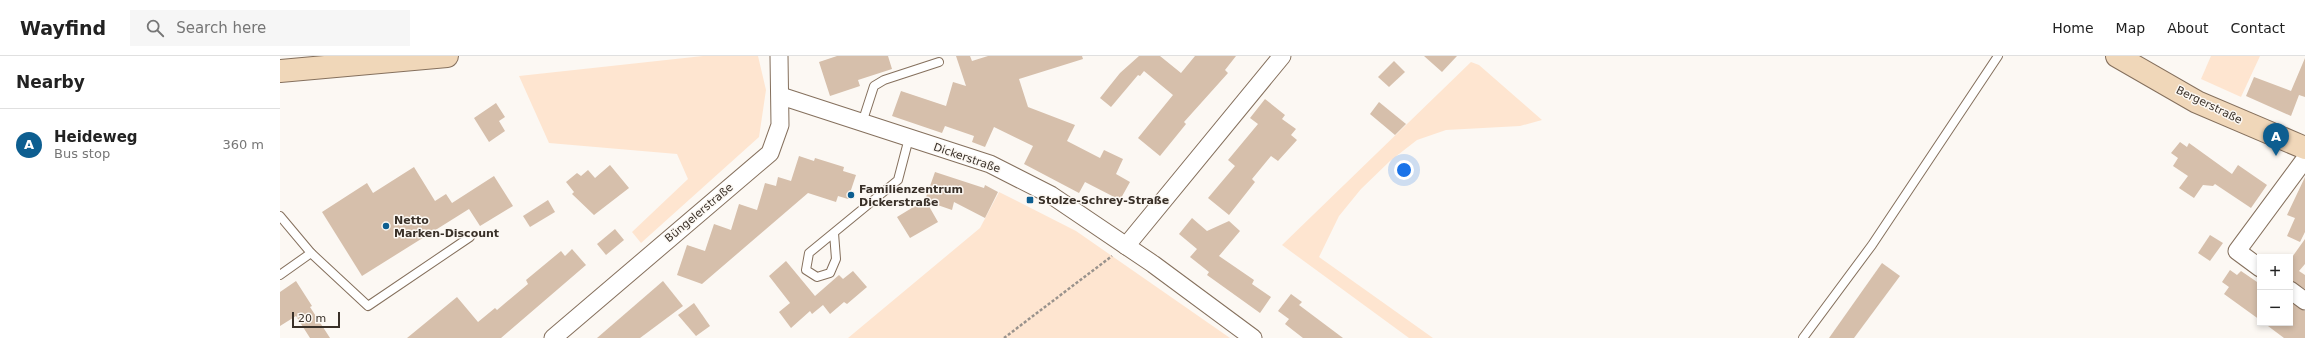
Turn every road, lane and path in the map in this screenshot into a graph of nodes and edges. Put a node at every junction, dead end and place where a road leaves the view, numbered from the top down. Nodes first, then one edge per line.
1 (447, 56) edge
2 (779, 56) edge
3 (1282, 56) edge
4 (1998, 56) edge
5 (2117, 56) edge
6 (938, 62) dead end
7 (280, 71) edge
8 (781, 96) junction
9 (862, 123) junction
10 (909, 138) junction
11 (2305, 148) edge
12 (2305, 159) edge
13 (280, 216) edge
14 (834, 233) junction
15 (470, 237) dead end
16 (1126, 246) junction
17 (311, 253) junction
18 (2257, 266) edge
19 (280, 275) edge
20 (2293, 292) edge
21 (2305, 301) edge
22 (556, 337) edge
23 (1004, 338) edge
24 (1253, 338) edge
25 (1803, 338) edge

1 - 7 main road
2 - 8 street, Büngelerstraße
3 - 16 street
4 - 25 lane
5 - 11 main road, Bergerstraße
6 - 9 lane
8 - 9 street, Dickerstraße
8 - 22 street, Büngelerstraße
9 - 10 street, Dickerstraße
10 - 14 lane
10 - 16 street, Dickerstraße
12 - 18 street
13 - 17 lane
14 - 14 lane
15 - 17 lane
16 - 23 path
16 - 24 street, Dickerstraße
17 - 19 lane
20 - 21 street

